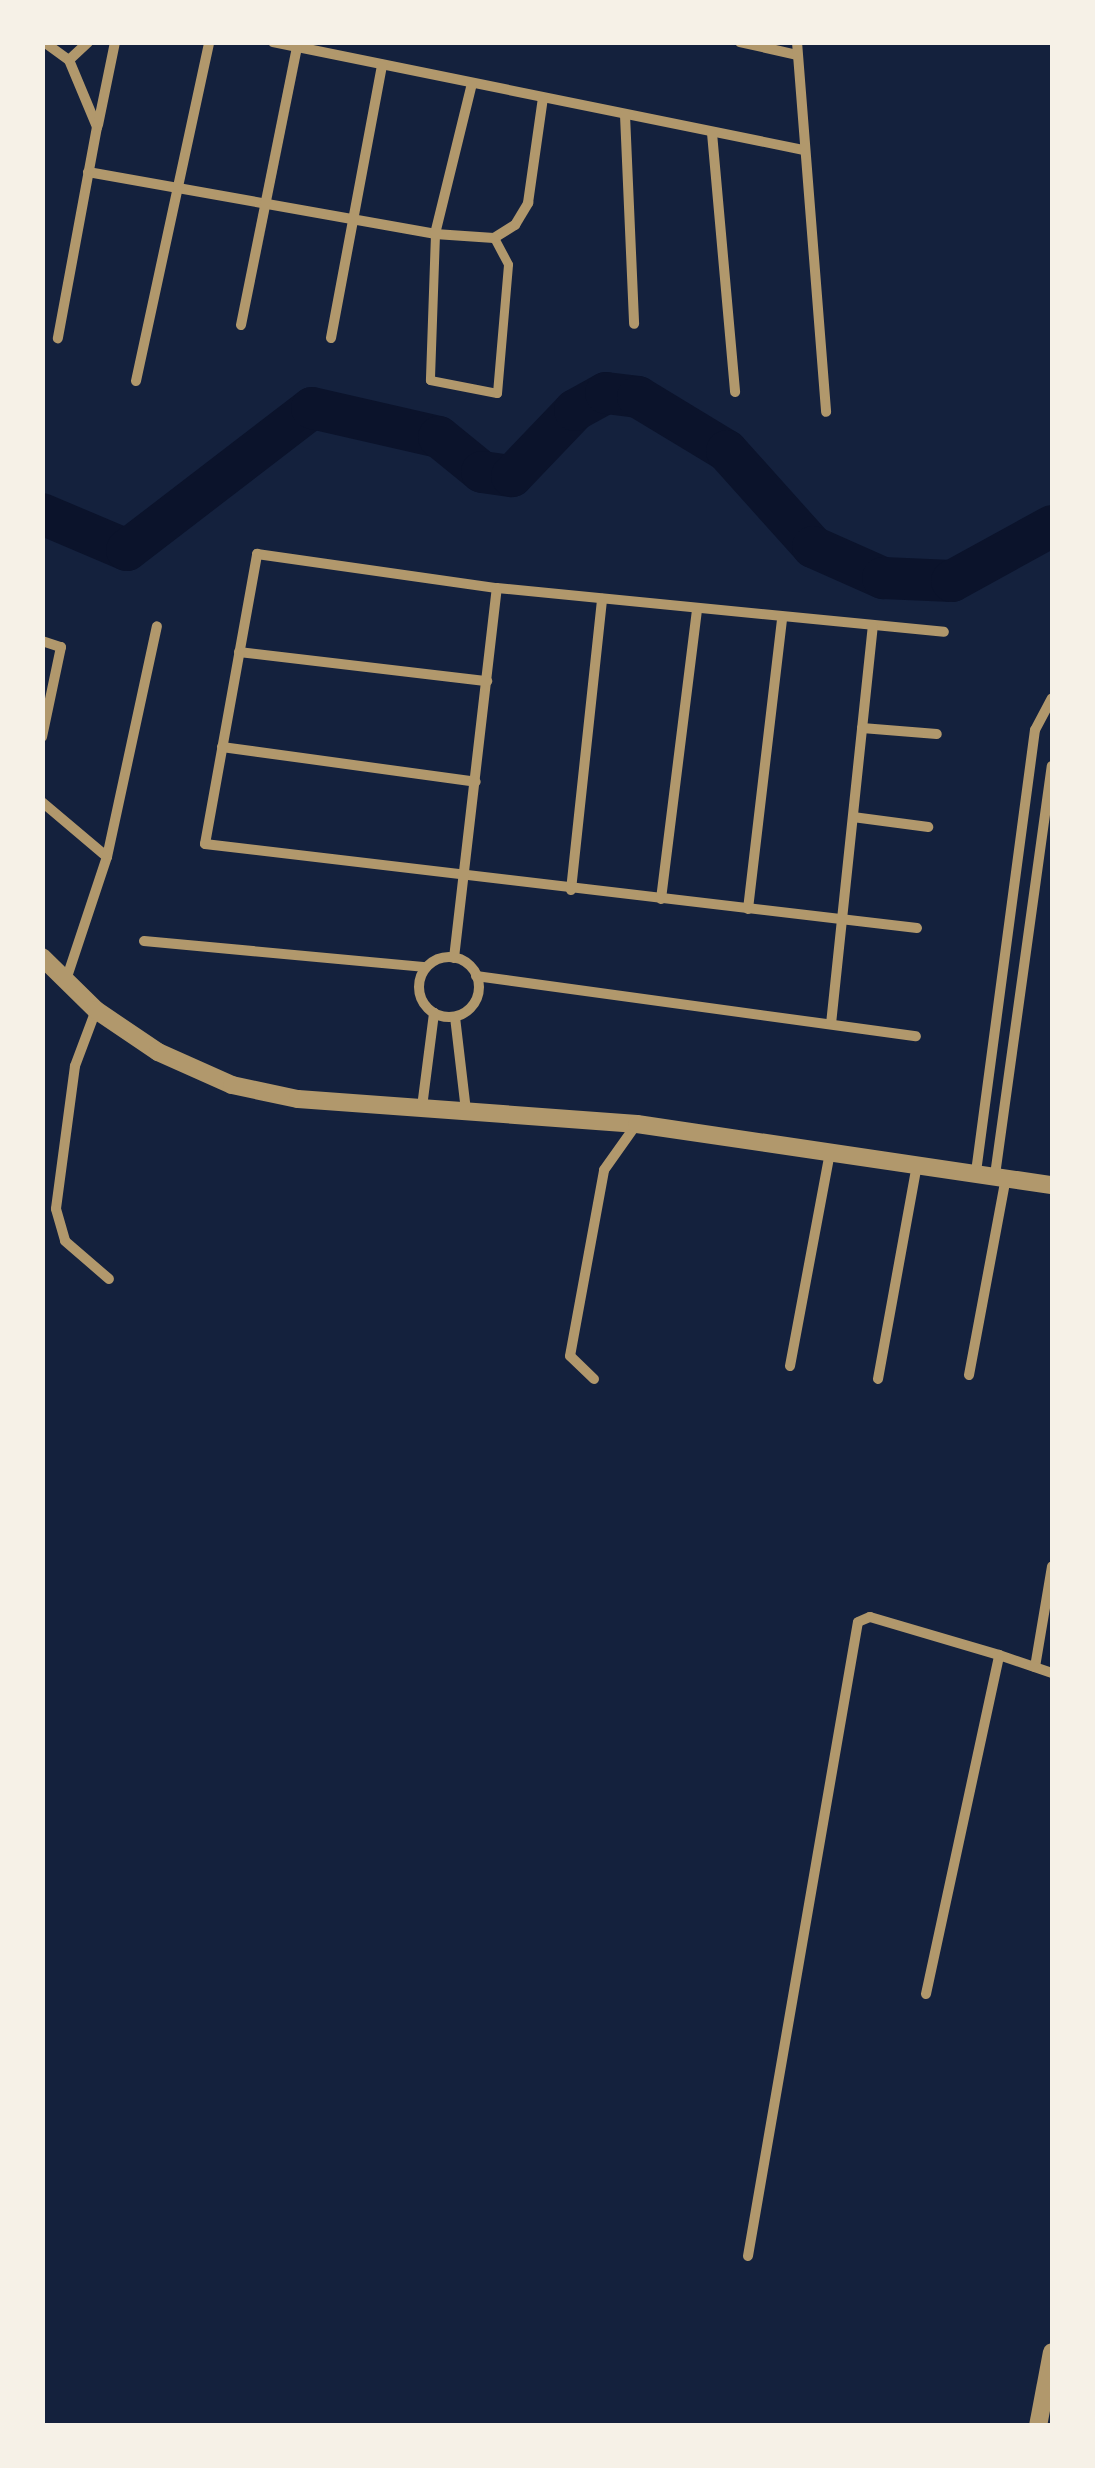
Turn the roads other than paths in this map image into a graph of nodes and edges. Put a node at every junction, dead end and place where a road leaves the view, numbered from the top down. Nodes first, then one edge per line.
1 (44, 42) edge
2 (88, 42) edge
3 (115, 42) edge
4 (208, 42) edge
5 (273, 42) edge
6 (740, 42) edge
7 (296, 47) junction
8 (797, 48) edge
9 (69, 60) junction
10 (382, 65) junction
11 (472, 83) junction
12 (542, 98) junction
13 (625, 115) junction
14 (97, 127) junction
15 (712, 133) junction
16 (804, 150) junction
17 (88, 172) junction
18 (174, 187) junction
19 (264, 203) junction
20 (357, 220) junction
21 (435, 234) junction
22 (494, 238) junction
23 (634, 324) dead end
24 (241, 325) dead end
25 (58, 338) dead end
26 (330, 338) dead end
27 (136, 381) dead end
28 (734, 392) dead end
29 (826, 412) dead end
30 (497, 588) junction
31 (602, 599) junction
32 (697, 609) junction
33 (782, 618) junction
34 (157, 626) dead end
35 (873, 627) junction
36 (944, 632) dead end
37 (42, 641) edge
38 (239, 652) junction
39 (487, 681) junction
40 (1052, 698) edge
41 (862, 728) junction
42 (937, 734) dead end
43 (42, 737) edge
44 (222, 747) junction
45 (1052, 766) edge
46 (476, 782) junction
47 (42, 802) edge
48 (853, 817) junction
49 (928, 827) dead end
50 (108, 857) junction
51 (467, 878) junction
52 (571, 890) junction
53 (661, 900) junction
54 (748, 910) junction
55 (842, 921) junction
56 (917, 928) dead end
57 (144, 942) dead end
58 (42, 958) edge
59 (454, 958) junction
60 (426, 968) junction
61 (476, 976) junction
62 (66, 980) junction
63 (96, 1010) junction
64 (434, 1014) junction
65 (455, 1017) junction
66 (832, 1024) junction
67 (916, 1036) dead end
68 (422, 1107) junction
69 (466, 1110) junction
70 (637, 1124) junction
71 (830, 1152) junction
72 (917, 1164) junction
73 (992, 1175) junction
74 (1052, 1186) edge
75 (109, 1279) dead end
76 (790, 1366) dead end
77 (969, 1375) dead end
78 (594, 1378) dead end
79 (878, 1379) dead end
80 (1052, 1566) edge
81 (998, 1656) junction
82 (1036, 1668) junction
83 (1052, 1673) edge
84 (926, 1994) dead end
85 (748, 2256) dead end
86 (1052, 2352) edge
87 (1038, 2426) edge

1 - 9 street
2 - 9 street
3 - 14 street
4 - 18 street
5 - 7 street
6 - 8 street
7 - 10 street
7 - 19 street
8 - 16 street
9 - 14 street
10 - 11 street
10 - 20 street
11 - 12 street
11 - 21 street
12 - 13 street
12 - 22 street
13 - 15 street
13 - 23 street
14 - 17 street
15 - 16 street
15 - 28 street
16 - 29 street
17 - 18 street
17 - 25 street
18 - 19 street
18 - 27 street
19 - 20 street
19 - 24 street
20 - 21 street
20 - 26 street
21 - 22 street
21 - 22 street
30 - 31 street
30 - 38 street
30 - 39 street
31 - 32 street
31 - 52 street
32 - 33 street
32 - 53 street
33 - 35 street
33 - 54 street
34 - 50 street
35 - 36 street
35 - 41 street
37 - 43 street
38 - 39 street
38 - 44 street
39 - 46 street
40 - 73 street
41 - 42 street
41 - 48 street
44 - 46 street
44 - 51 street
45 - 73 street
46 - 51 street
47 - 50 street
48 - 49 street
48 - 55 street
50 - 62 street
51 - 52 street
51 - 59 street
52 - 53 street
53 - 54 street
54 - 55 street
55 - 56 street
55 - 66 street
57 - 60 street
58 - 62 street
59 - 60 street
59 - 61 street
60 - 64 street
61 - 65 street
61 - 66 street
62 - 63 street
63 - 68 street
63 - 75 street
64 - 65 street
64 - 68 street
65 - 69 street
66 - 67 street
68 - 69 street
69 - 70 street
70 - 71 street
70 - 78 street
71 - 72 street
71 - 76 street
72 - 73 street
72 - 79 street
73 - 74 street
73 - 77 street
80 - 82 street
81 - 82 street
81 - 84 street
81 - 85 street
82 - 83 street
86 - 87 street

